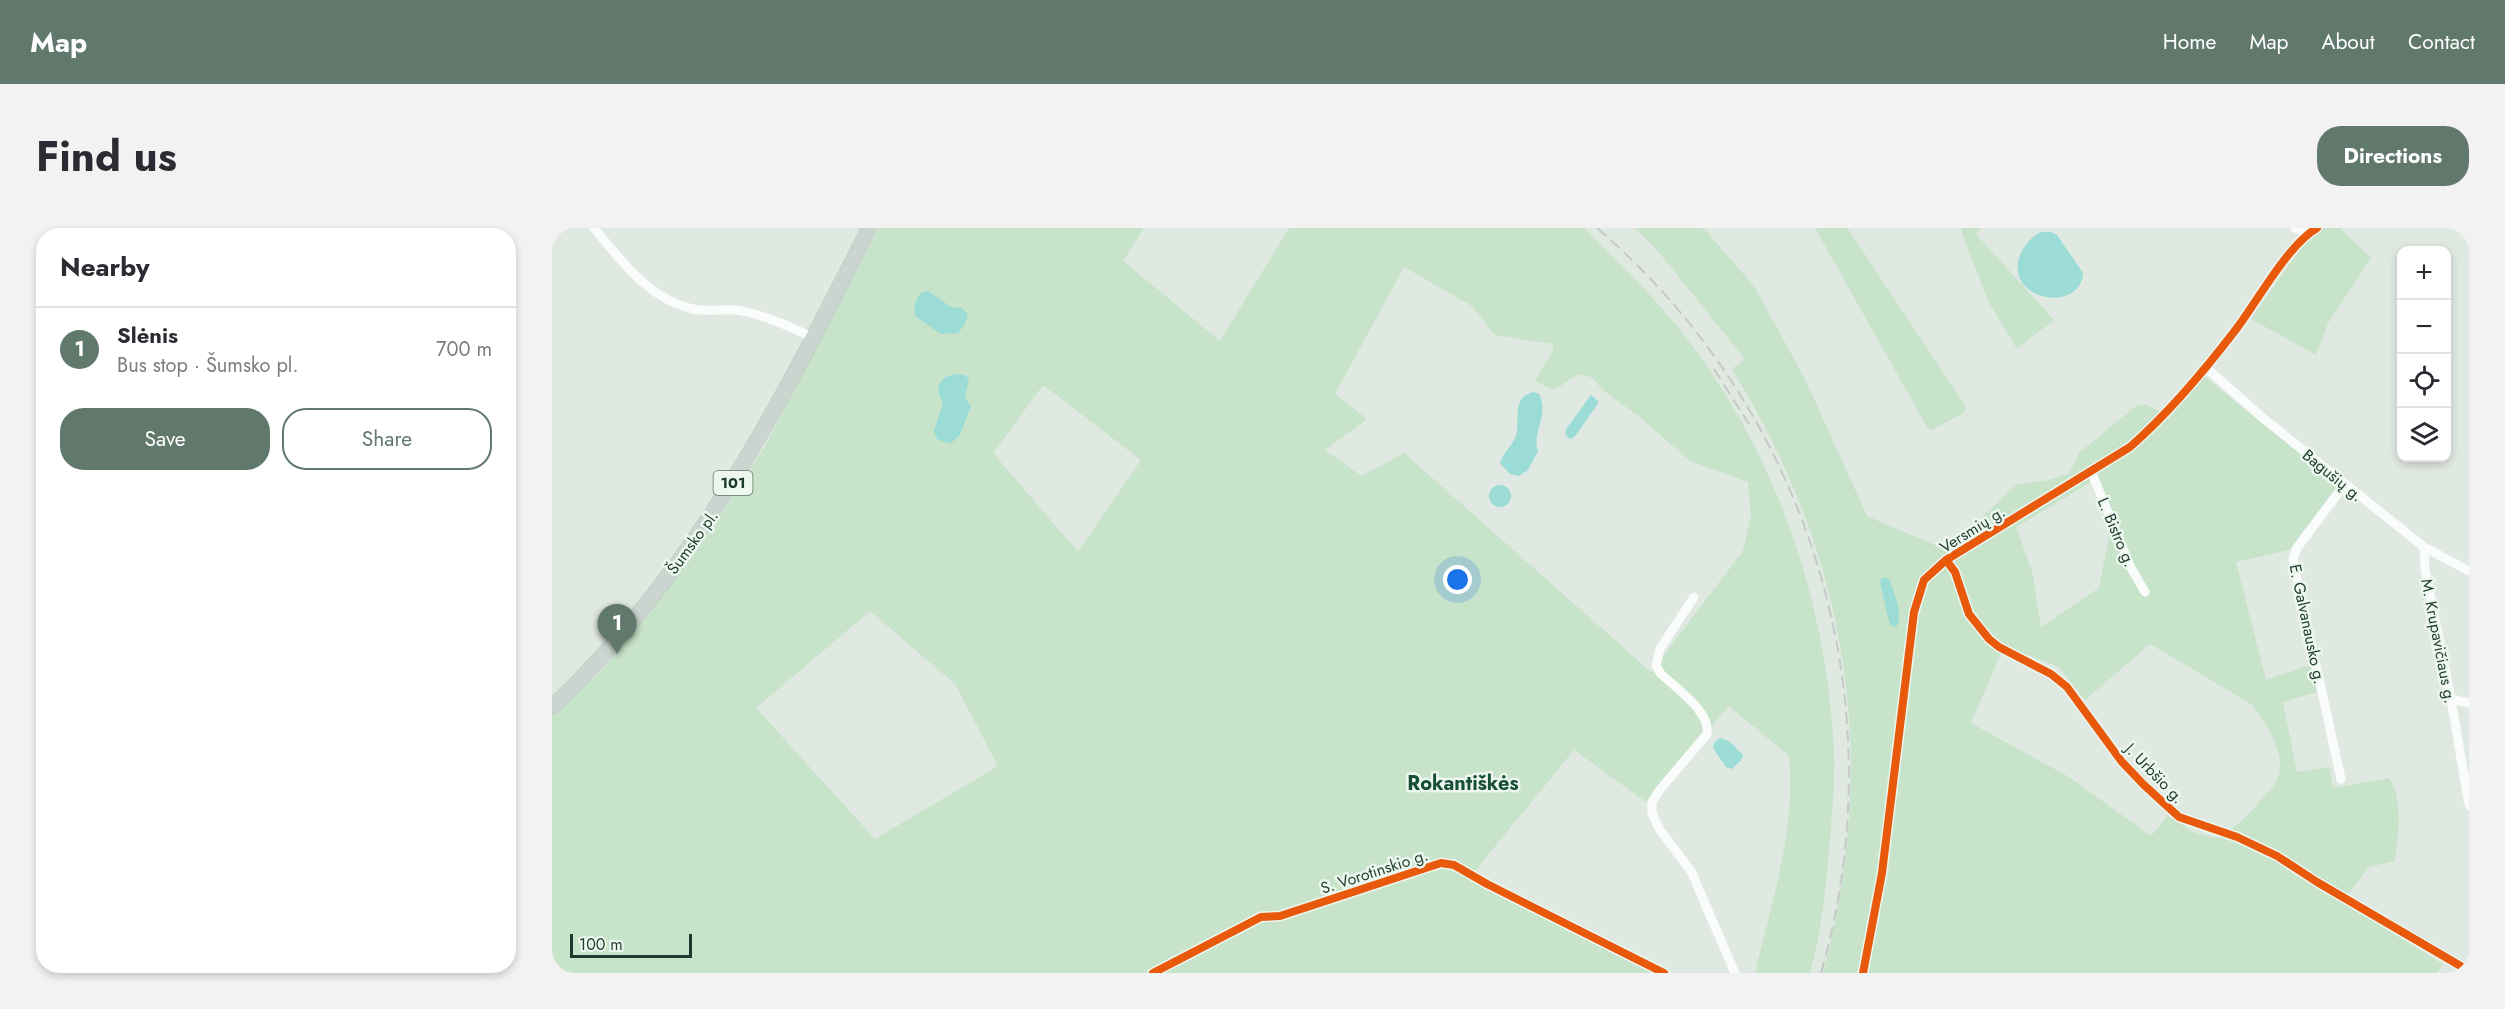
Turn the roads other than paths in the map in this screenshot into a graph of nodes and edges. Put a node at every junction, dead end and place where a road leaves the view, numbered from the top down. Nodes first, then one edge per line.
1 (594, 228) edge
2 (869, 228) edge
3 (2295, 228) edge
4 (2463, 228) edge
5 (2313, 230) edge
6 (2469, 233) edge
7 (814, 338) junction
8 (2205, 367) junction
9 (2091, 471) junction
10 (2345, 484) junction
11 (2424, 547) junction
12 (1946, 560) junction
13 (2469, 572) edge
14 (2145, 592) dead end
15 (1694, 597) dead end
16 (2451, 699) junction
17 (2469, 703) edge
18 (552, 707) edge
19 (2342, 779) dead end
20 (2469, 805) edge
21 (2469, 971) edge
22 (1153, 973) edge
23 (1664, 973) edge
24 (1735, 973) edge
25 (1863, 973) edge

1 - 7 street
2 - 7 main road, Šumsko pl. / 101
3 - 5 street
4 - 6 street
5 - 8 street, Versmių g.
7 - 18 main road, Šumsko pl. / 101
8 - 9 street, Versmių g.
8 - 10 street, Bagušių g.
9 - 12 street, Versmių g.
9 - 14 street, L. Bistro g.
10 - 11 street, Bagušių g.
10 - 19 street, E. Galvanausko g.
11 - 13 street, Bagušių g.
11 - 16 street, M. Krupavičiaus g.
12 - 21 street, J. Urbšio g.
12 - 25 street, Versmių g.
15 - 24 street
16 - 17 street
16 - 20 street, M. Krupavičiaus g.
22 - 23 street, S. Vorotinskio g.

